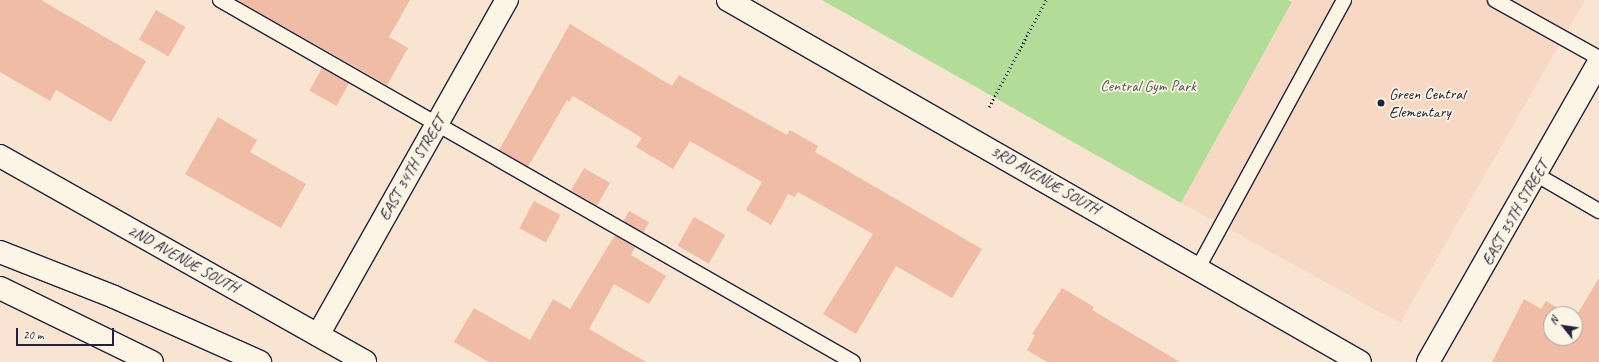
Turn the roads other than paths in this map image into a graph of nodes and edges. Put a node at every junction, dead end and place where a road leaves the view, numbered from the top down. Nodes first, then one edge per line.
1 (220, 0) edge
2 (507, 0) edge
3 (728, 0) edge
4 (1344, 0) edge
5 (1495, 0) edge
6 (1599, 58) edge
7 (1599, 62) edge
8 (437, 124) junction
9 (0, 156) edge
10 (1537, 175) junction
11 (1599, 211) edge
12 (0, 252) edge
13 (1198, 268) junction
14 (0, 288) edge
15 (318, 336) junction
16 (152, 362) edge
17 (260, 362) edge
18 (365, 362) edge
19 (854, 362) edge
20 (1360, 362) edge
21 (1428, 362) edge

1 - 8 lane
2 - 8 main road, EAST 34TH STREET
3 - 13 main road, 3RD AVENUE SOUTH
4 - 13 lane
5 - 6 lane
7 - 10 main road, EAST 35TH STREET
8 - 15 main road, EAST 34TH STREET
8 - 19 lane
9 - 15 main road, 2ND AVENUE SOUTH
10 - 11 lane
10 - 21 main road, EAST 35TH STREET
12 - 17 main road
13 - 20 main road, 3RD AVENUE SOUTH
14 - 16 main road
15 - 18 main road, 2ND AVENUE SOUTH

